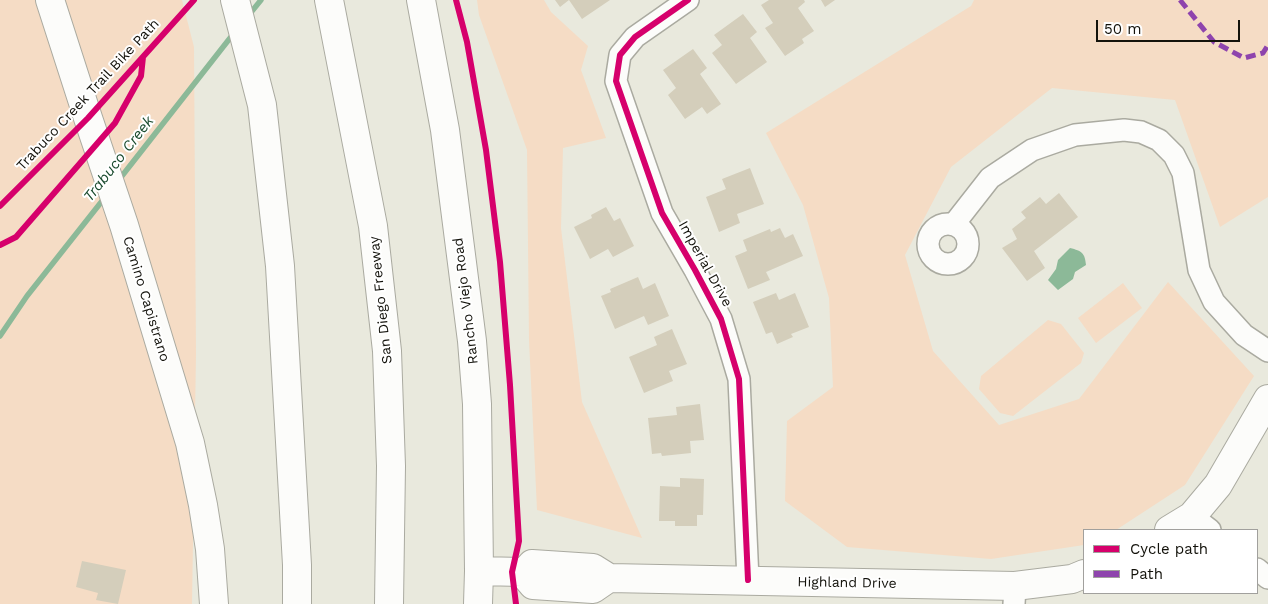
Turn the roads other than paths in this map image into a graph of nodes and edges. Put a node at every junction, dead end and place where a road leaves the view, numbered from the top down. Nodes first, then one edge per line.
1 (50, 0) edge
2 (235, 0) edge
3 (421, 0) edge
4 (688, 0) edge
5 (330, 4) edge
6 (954, 224) dead end
7 (1268, 351) edge
8 (1268, 399) edge
9 (1201, 523) edge
10 (1174, 529) edge
11 (1258, 569) edge
12 (479, 571) junction
13 (1083, 574) edge
14 (1268, 578) edge
15 (748, 580) junction
16 (1015, 595) edge
17 (214, 604) edge
18 (297, 604) edge
19 (389, 604) edge
20 (478, 604) edge

1 - 17 main road, Camino Capistrano
2 - 18 main road
3 - 12 main road, Rancho Viejo Road
4 - 15 street, Imperial Drive
5 - 19 main road, San Diego Freeway
6 - 7 street
8 - 9 main road
9 - 10 main road
11 - 14 street
12 - 15 main road, Highland Drive
12 - 20 main road, Rancho Viejo Road
13 - 16 main road, Highland Drive
15 - 16 main road, Highland Drive

